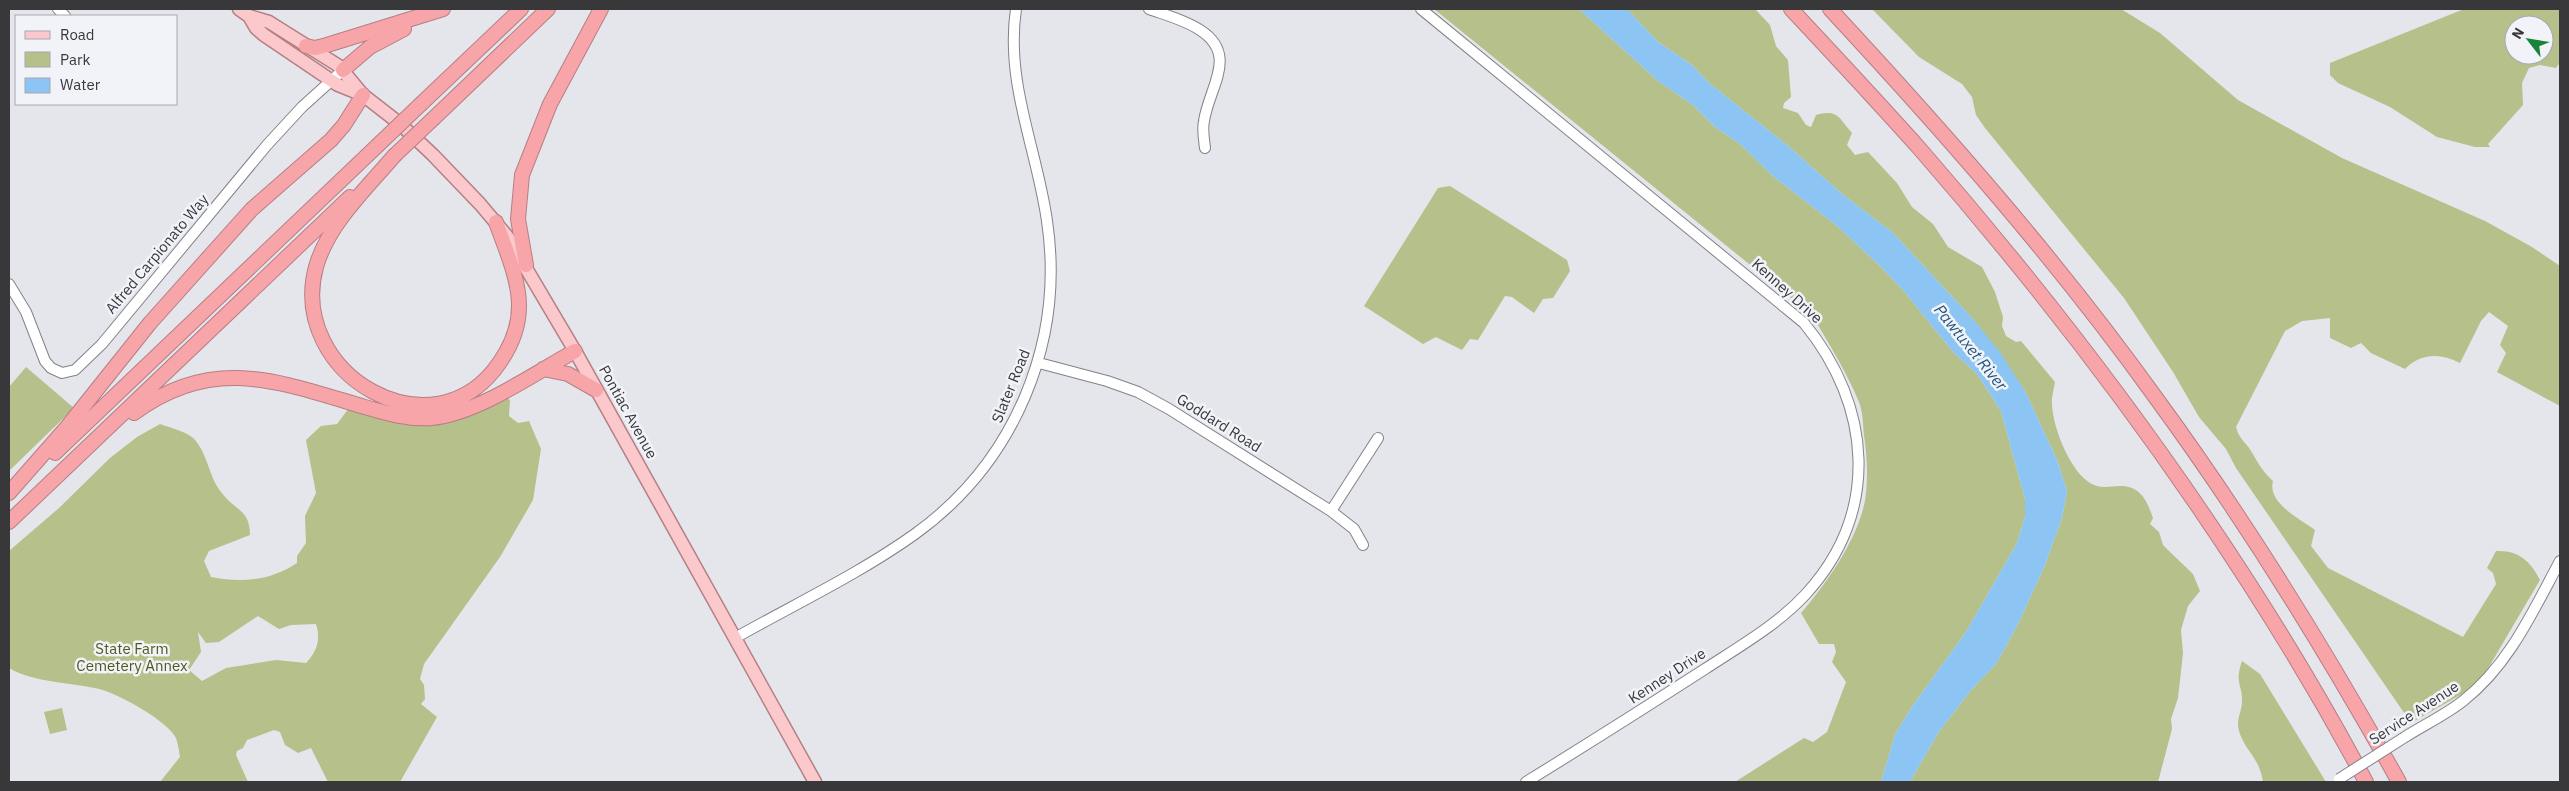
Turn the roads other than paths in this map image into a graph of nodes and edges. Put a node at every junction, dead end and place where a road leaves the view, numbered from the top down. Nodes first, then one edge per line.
1 (443, 9) edge
2 (520, 9) edge
3 (548, 9) edge
4 (601, 9) edge
5 (1016, 9) edge
6 (1150, 9) edge
7 (1421, 9) edge
8 (1790, 9) edge
9 (1830, 9) edge
10 (1841, 9) edge
11 (244, 12) edge
12 (306, 46) junction
13 (1864, 46) junction
14 (343, 70) junction
15 (331, 81) junction
16 (363, 95) junction
17 (1205, 148) dead end
18 (394, 156) junction
19 (496, 222) junction
20 (526, 265) junction
21 (9, 284) edge
22 (575, 351) junction
23 (1039, 363) junction
24 (543, 369) junction
25 (596, 390) junction
26 (96, 438) junction
27 (1378, 438) dead end
28 (9, 493) edge
29 (9, 497) edge
30 (1331, 511) junction
31 (9, 522) edge
32 (1363, 545) dead end
33 (2560, 562) edge
34 (735, 638) junction
35 (2337, 781) edge
36 (815, 782) edge
37 (1526, 782) edge
38 (2366, 782) edge
39 (2399, 782) edge

1 - 12 highway
1 - 14 highway
2 - 29 highway, bridge
3 - 18 highway, bridge
4 - 20 highway
5 - 23 street, Slater Road
6 - 17 street
7 - 37 street, Kenney Drive
8 - 38 highway
9 - 13 highway
10 - 13 highway
11 - 12 main road, Pontiac Avenue
11 - 15 main road, Pontiac Avenue
12 - 14 main road, Pontiac Avenue
13 - 39 highway
14 - 15 street, Alfred Carpionato Way
14 - 16 main road, Pontiac Avenue
15 - 16 main road, Pontiac Avenue
15 - 21 street, Alfred Carpionato Way
16 - 19 main road, Pontiac Avenue
16 - 28 highway
18 - 19 highway
18 - 26 highway
19 - 20 main road, Pontiac Avenue
20 - 22 main road, Pontiac Avenue
22 - 24 highway
22 - 25 main road, Pontiac Avenue
23 - 30 street, Goddard Road
23 - 34 street, Slater Road
24 - 25 highway
24 - 26 highway
25 - 34 main road, Pontiac Avenue
26 - 31 highway
27 - 30 street
30 - 32 street, Goddard Road
33 - 35 street, Service Avenue, bridge
34 - 36 main road, Pontiac Avenue

